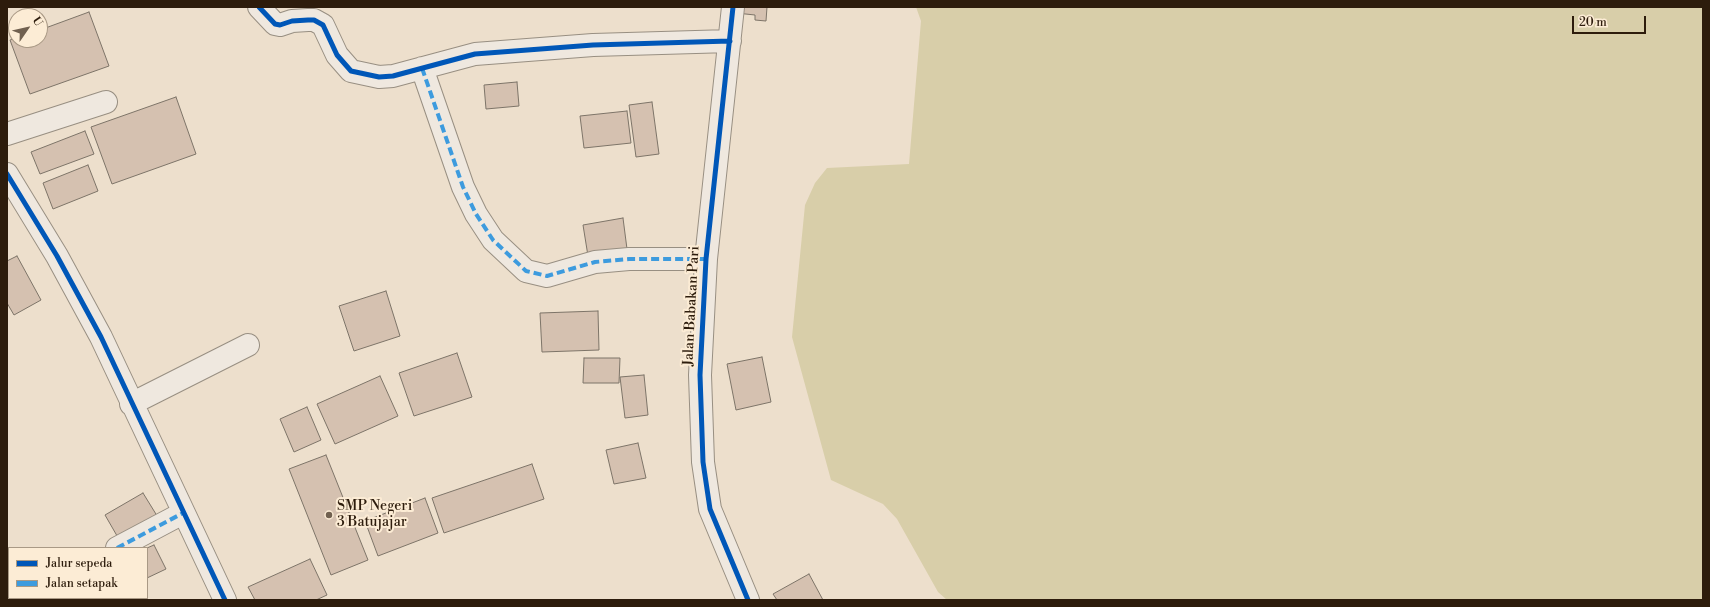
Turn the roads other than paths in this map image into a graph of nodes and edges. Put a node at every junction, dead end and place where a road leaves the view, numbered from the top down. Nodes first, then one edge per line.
1 (259, 7) edge
2 (733, 7) edge
3 (730, 41) junction
4 (422, 68) junction
5 (106, 102) dead end
6 (7, 134) edge
7 (7, 174) edge
8 (706, 260) junction
9 (248, 345) dead end
10 (131, 404) junction
11 (183, 513) junction
12 (119, 547) edge
13 (225, 600) edge
14 (748, 600) edge

1 - 4 street
2 - 3 street, Jalan Babakan Pari
3 - 4 street
3 - 8 street, Jalan Babakan Pari
4 - 8 street
5 - 6 street
7 - 10 street
8 - 14 street, Jalan Babakan Pari
9 - 10 street
10 - 11 street
11 - 12 street
11 - 13 street

